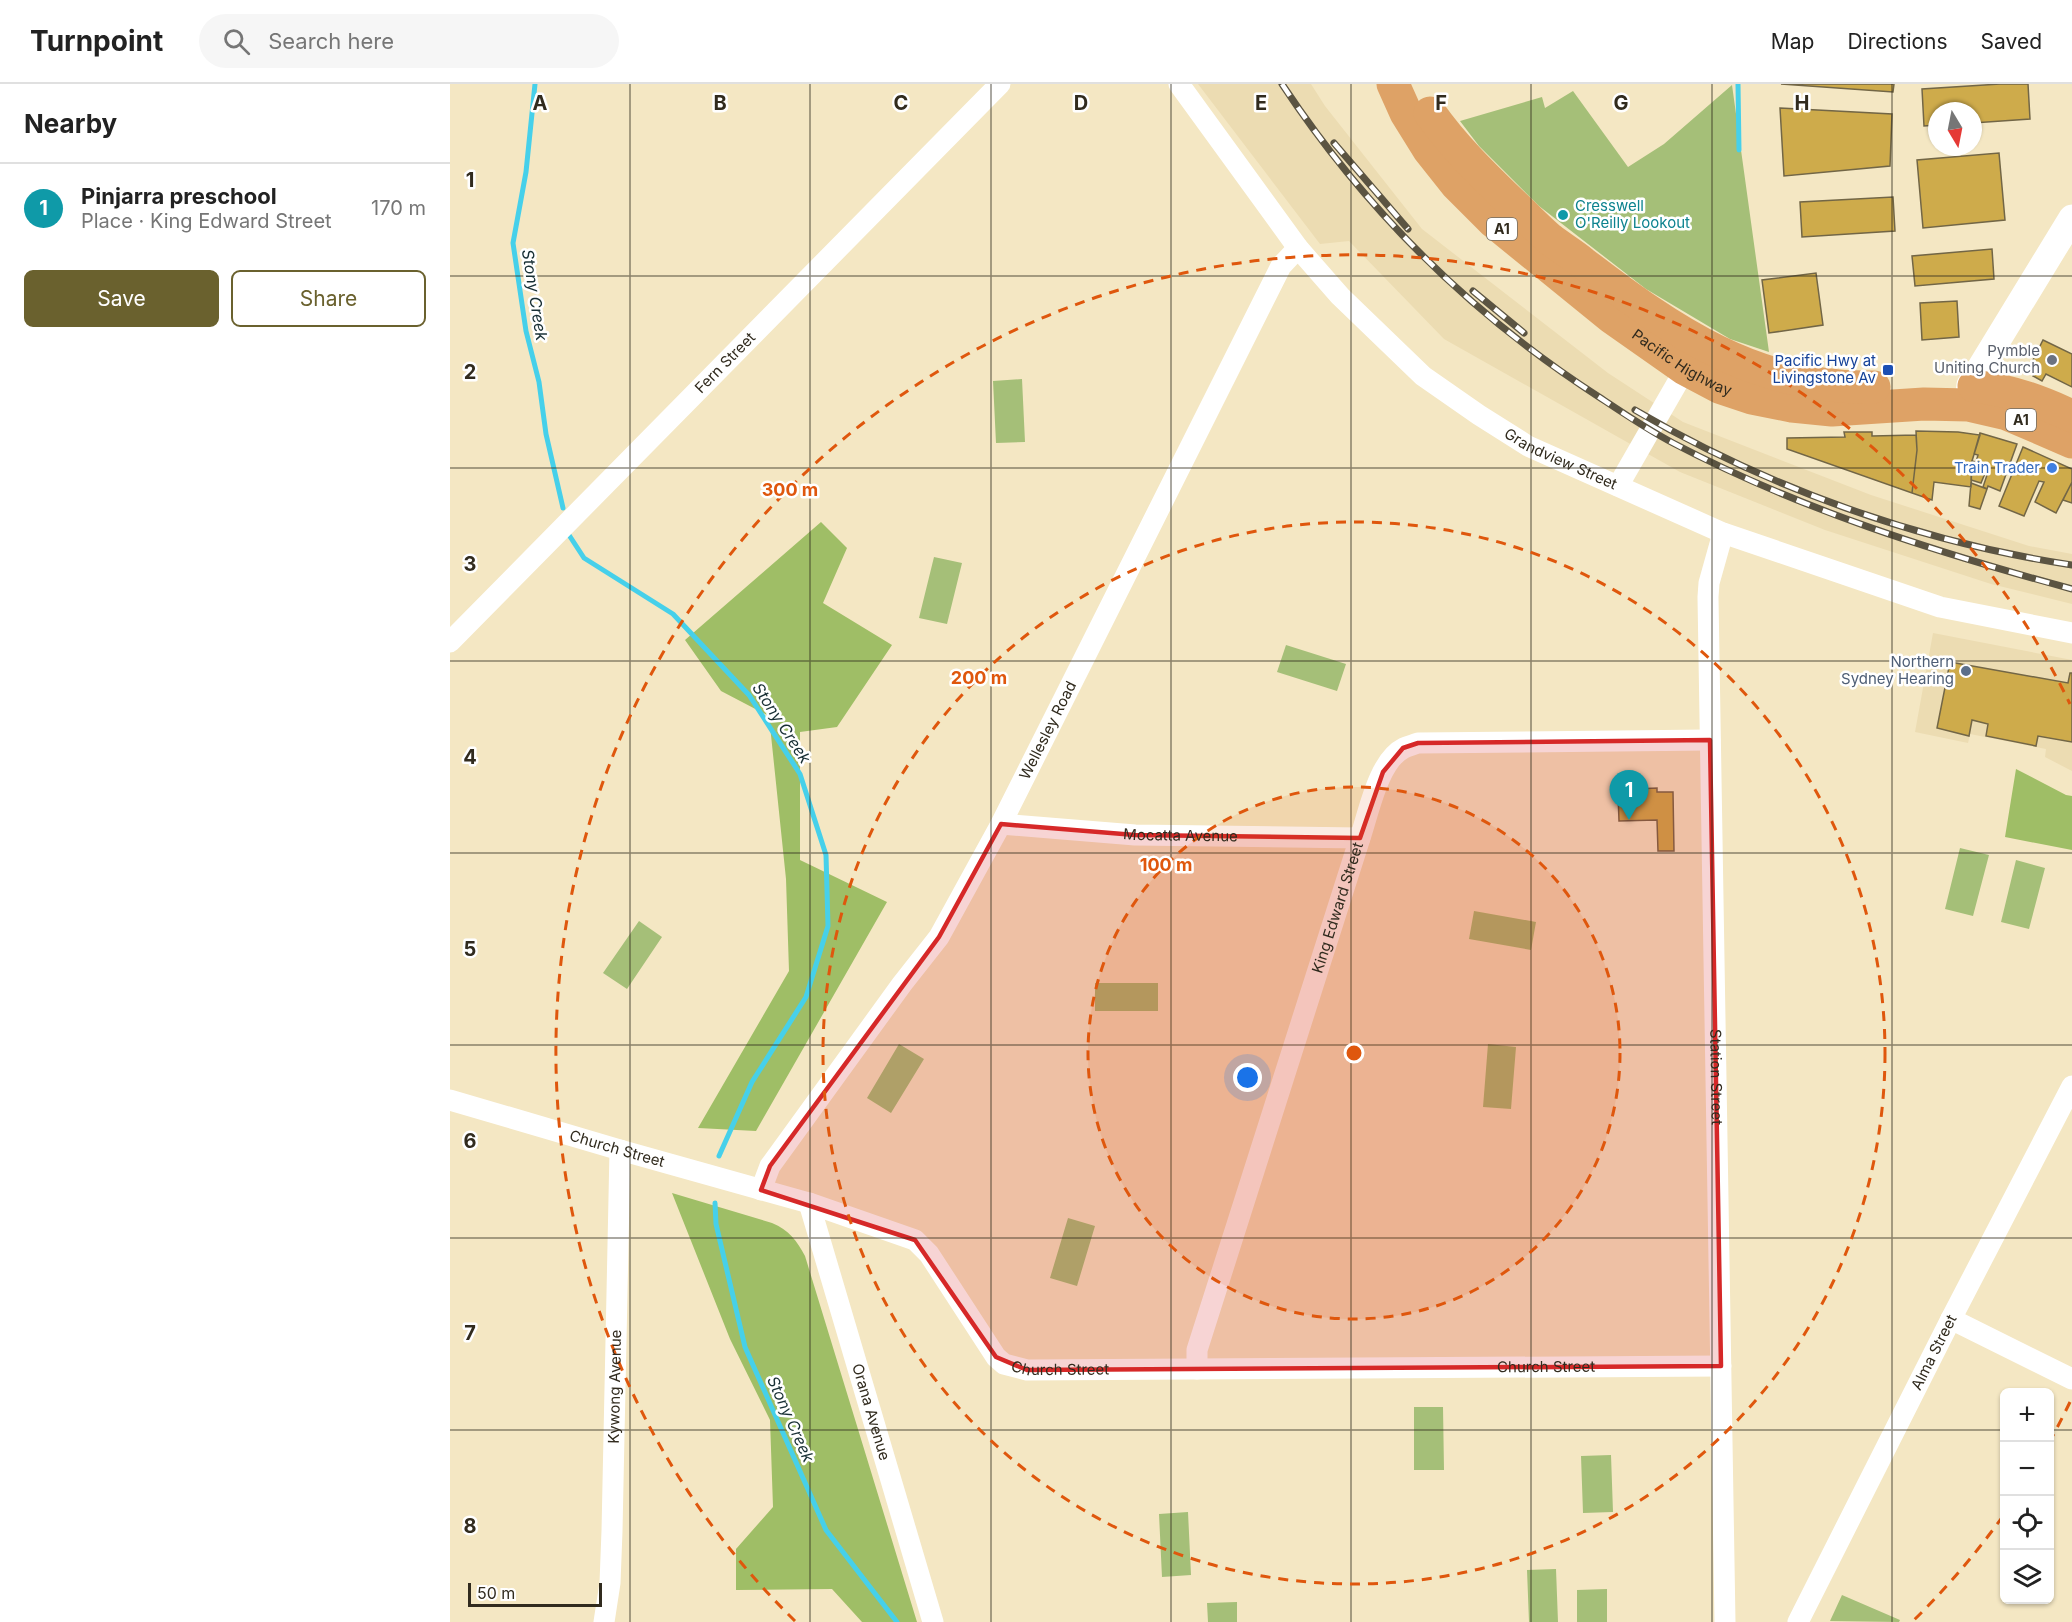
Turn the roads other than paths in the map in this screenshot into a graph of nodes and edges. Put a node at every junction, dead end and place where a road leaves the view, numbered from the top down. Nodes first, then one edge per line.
1 (1000, 84) edge
2 (1179, 84) edge
3 (1393, 84) edge
4 (1415, 84) edge
5 (2072, 218) edge
6 (1298, 248) junction
7 (1692, 356) junction
8 (1969, 395) junction
9 (2072, 416) edge
10 (2072, 442) edge
11 (1618, 486) junction
12 (1723, 533) junction
13 (2072, 633) edge
14 (450, 642) edge
15 (1710, 740) junction
16 (1001, 824) junction
17 (1360, 838) junction
18 (2072, 1086) edge
19 (450, 1100) edge
20 (620, 1150) junction
21 (761, 1190) junction
22 (808, 1203) junction
23 (1951, 1319) junction
24 (1720, 1366) junction
25 (1197, 1369) junction
26 (2072, 1379) edge
27 (604, 1622) edge
28 (933, 1622) edge
29 (1725, 1622) edge
30 (1798, 1622) edge

1 - 14 street, Fern Street
2 - 6 street, Grandview Street
3 - 7 highway, Pacific Highway / A1
4 - 7 highway, Pacific Highway / A1
5 - 8 street
6 - 11 street, Grandview Street
6 - 16 street, Wellesley Road
7 - 8 highway, Pacific Highway / A1
7 - 11 street
8 - 9 highway, Pacific Highway / A1
8 - 10 highway, Pacific Highway / A1
11 - 12 street, Grandview Street
12 - 13 street, Grandview Street
12 - 15 street, Station Street
15 - 17 street, King Edward Street
15 - 24 street, Station Street
16 - 17 street, Mocatta Avenue
16 - 21 street, Wellesley Road
17 - 25 street, King Edward Street
18 - 23 street, Alma Street
19 - 20 street, Church Street
20 - 21 street, Church Street
20 - 27 street, Kywong Avenue
21 - 22 street, Church Street
22 - 25 street, Church Street
22 - 28 street, Orana Avenue
23 - 26 street
23 - 30 street, Alma Street
24 - 25 street, Church Street
24 - 29 street, Station Street

